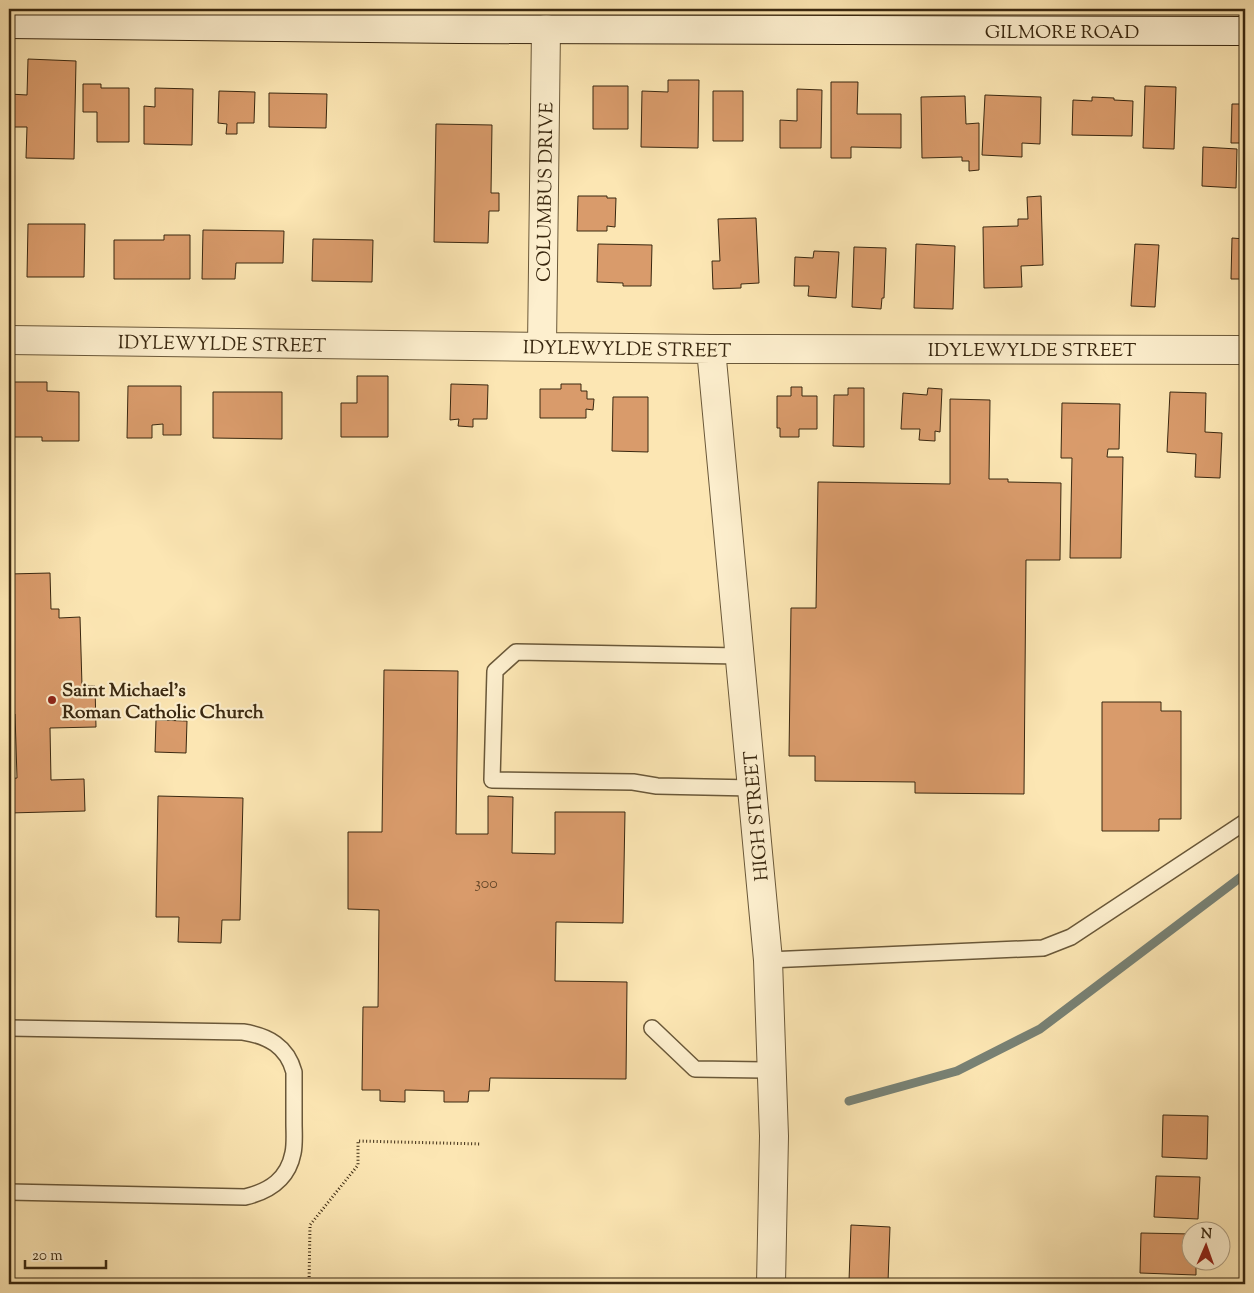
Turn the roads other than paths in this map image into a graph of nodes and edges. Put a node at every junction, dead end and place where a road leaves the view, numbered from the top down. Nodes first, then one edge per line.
1 (9, 24) edge
2 (546, 29) junction
3 (1245, 31) edge
4 (9, 340) edge
5 (533, 347) junction
6 (711, 349) junction
7 (1245, 350) edge
8 (740, 656) junction
9 (752, 788) junction
10 (1245, 822) edge
11 (768, 960) junction
12 (9, 1028) edge
13 (652, 1028) dead end
14 (772, 1070) junction
15 (9, 1192) edge
16 (770, 1284) edge

1 - 2 street, GILMORE ROAD
2 - 3 street, GILMORE ROAD
2 - 5 street, COLUMBUS DRIVE
4 - 5 street, IDYLEWYLDE STREET
5 - 6 street, IDYLEWYLDE STREET
6 - 7 street, IDYLEWYLDE STREET
6 - 8 street, HIGH STREET
8 - 9 street, HIGH STREET
8 - 9 lane
9 - 11 street, HIGH STREET
10 - 11 lane
11 - 14 street, HIGH STREET
12 - 15 lane
13 - 14 lane
14 - 16 street, HIGH STREET

